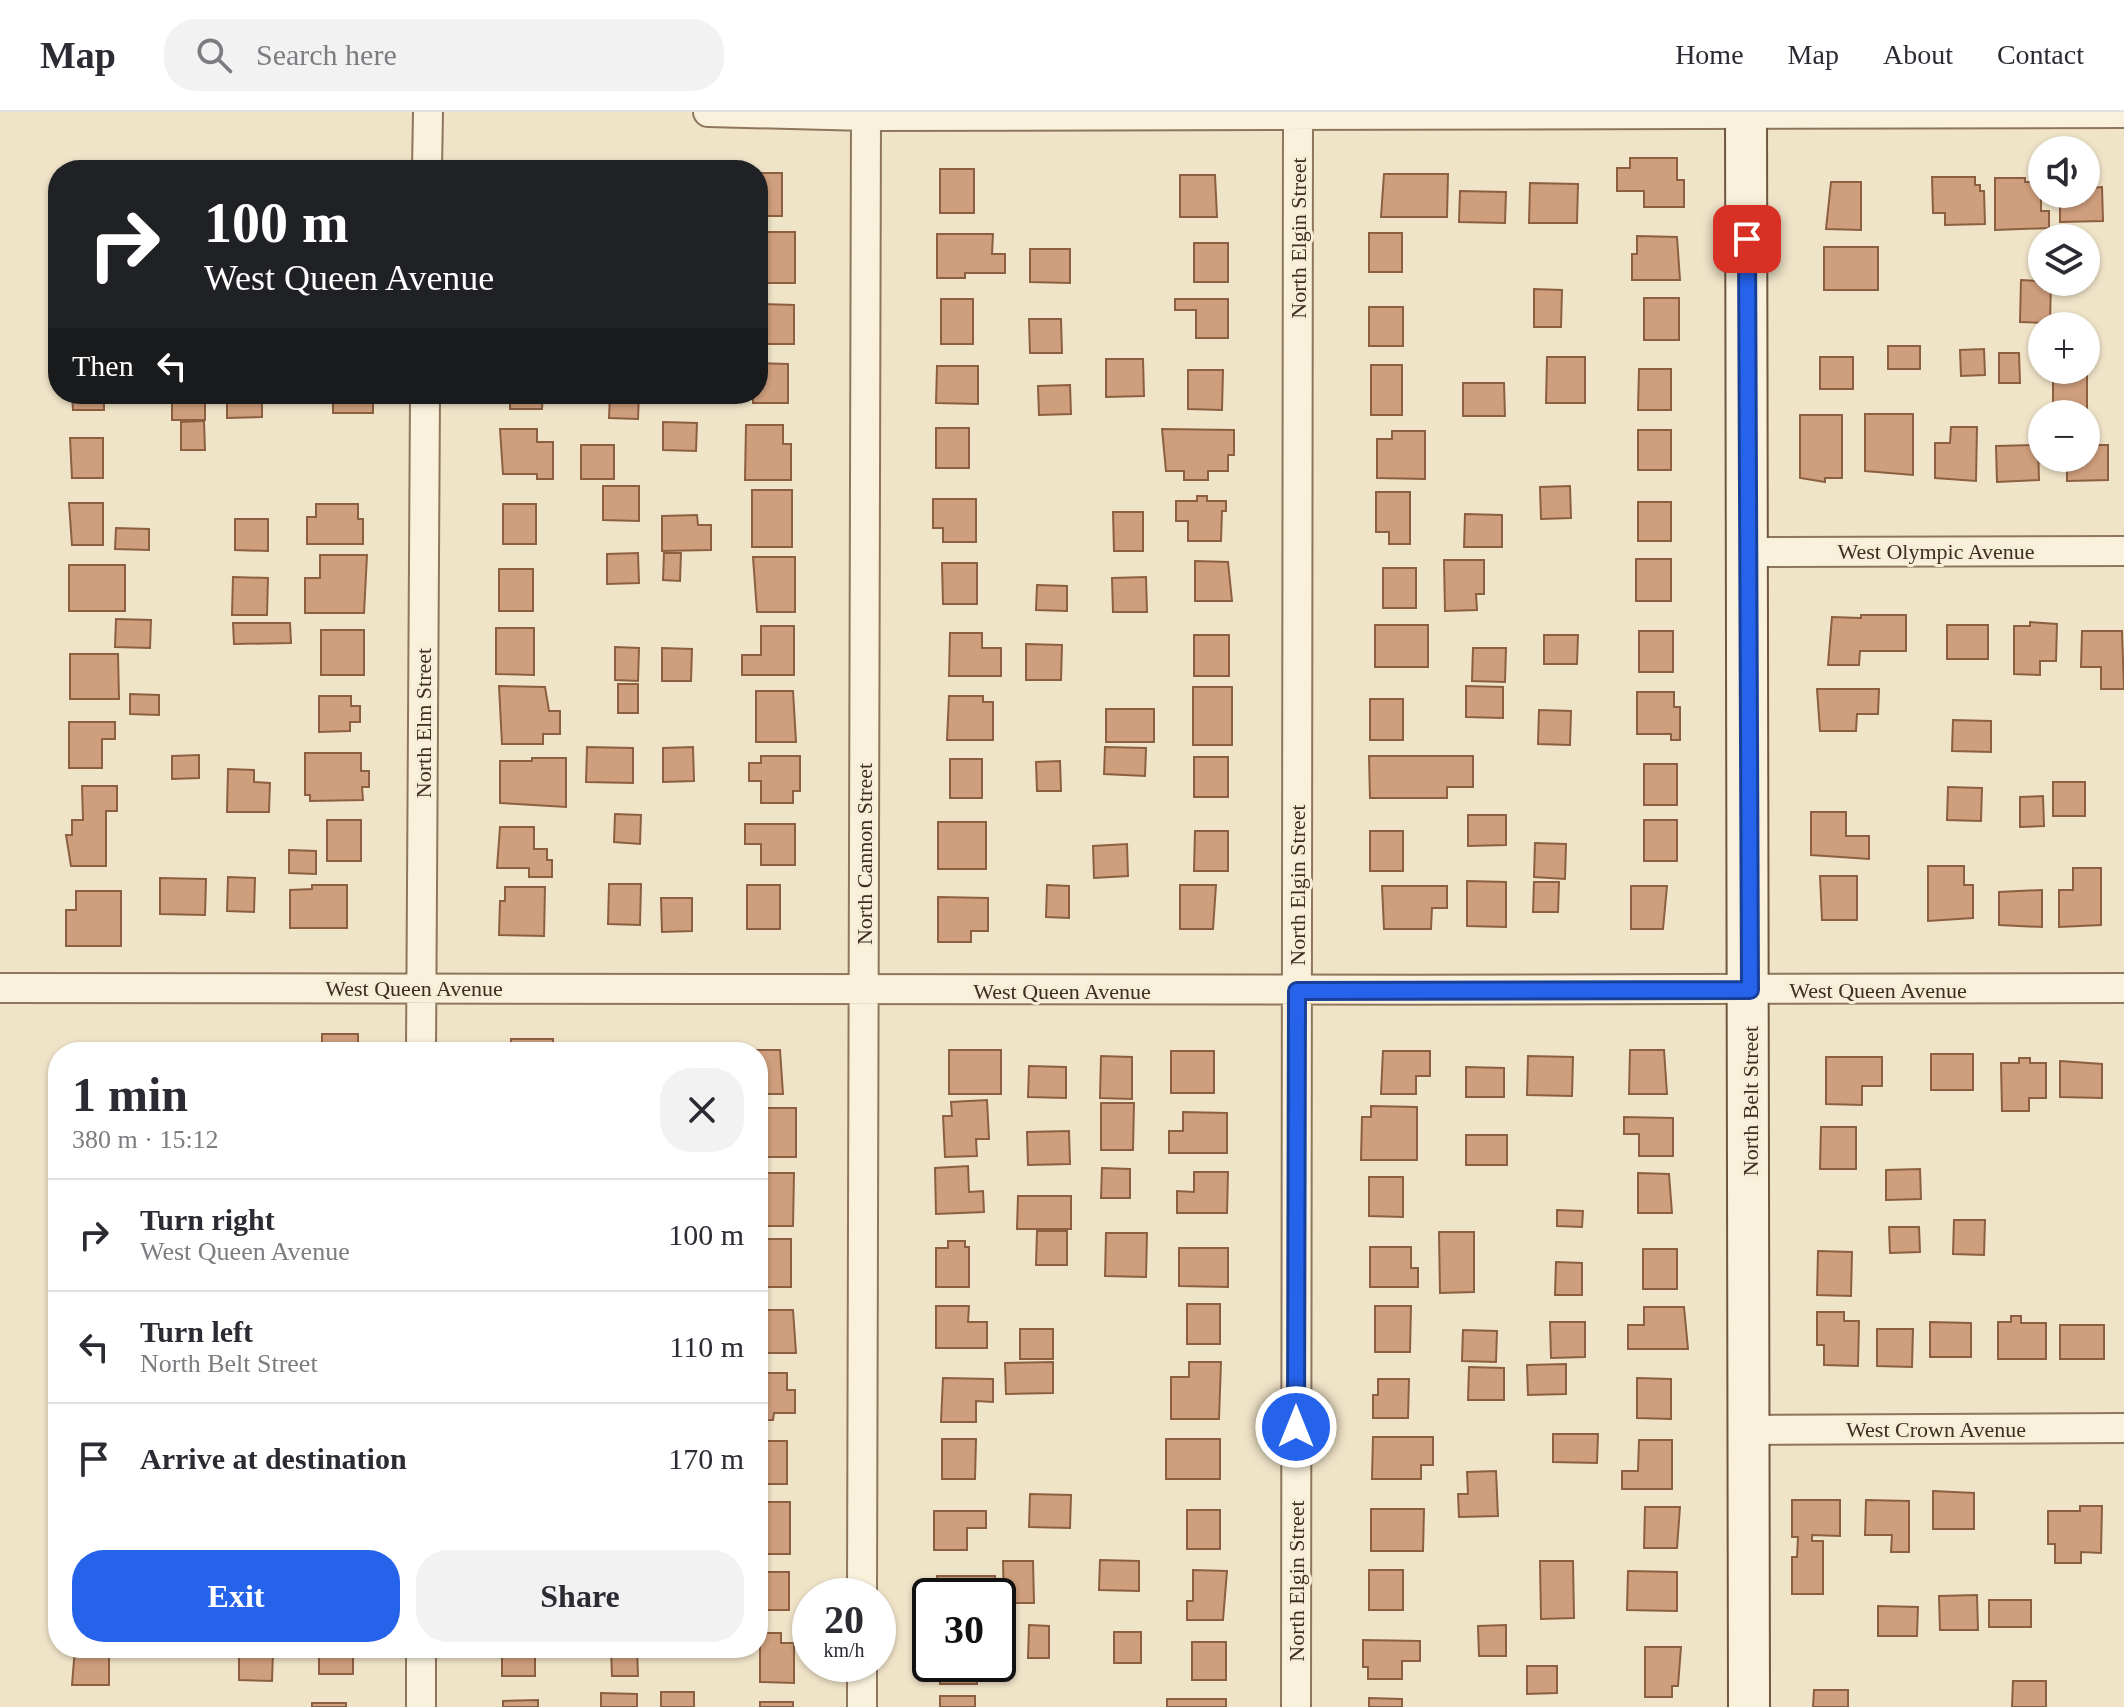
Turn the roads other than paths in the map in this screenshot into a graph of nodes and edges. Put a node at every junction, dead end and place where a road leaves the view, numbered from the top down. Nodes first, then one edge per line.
1 (428, 112) edge
2 (708, 112) edge
3 (1298, 113) edge
4 (1746, 113) edge
5 (2124, 113) edge
6 (866, 114) edge
7 (427, 160) edge
8 (425, 404) edge
9 (2124, 551) edge
10 (1748, 552) junction
11 (0, 988) edge
12 (421, 988) junction
13 (2124, 988) edge
14 (1750, 990) junction
15 (864, 991) junction
16 (1297, 991) junction
17 (421, 1042) edge
18 (2124, 1428) edge
19 (1748, 1430) junction
20 (862, 1578) edge
21 (421, 1658) edge
22 (862, 1682) edge
23 (421, 1707) edge
24 (862, 1707) edge
25 (1296, 1707) edge
26 (1749, 1707) edge

1 - 7 street
2 - 6 street
3 - 4 street
3 - 6 street
3 - 16 street, North Elgin Street
4 - 5 street
4 - 10 street, North Belt Street
6 - 15 street, North Cannon Street
8 - 12 street, North Elm Street
9 - 10 street, West Olympic Avenue
10 - 14 street, North Belt Street
11 - 12 street, West Queen Avenue
12 - 15 street, West Queen Avenue
12 - 17 street, North Elm Street
13 - 14 street, West Queen Avenue
14 - 16 street, West Queen Avenue
14 - 19 street, North Belt Street
15 - 16 street, West Queen Avenue
15 - 20 street, North Cannon Street
16 - 25 street, North Elgin Street
18 - 19 street, West Crown Avenue
19 - 26 street, North Belt Street
21 - 23 street
22 - 24 street

